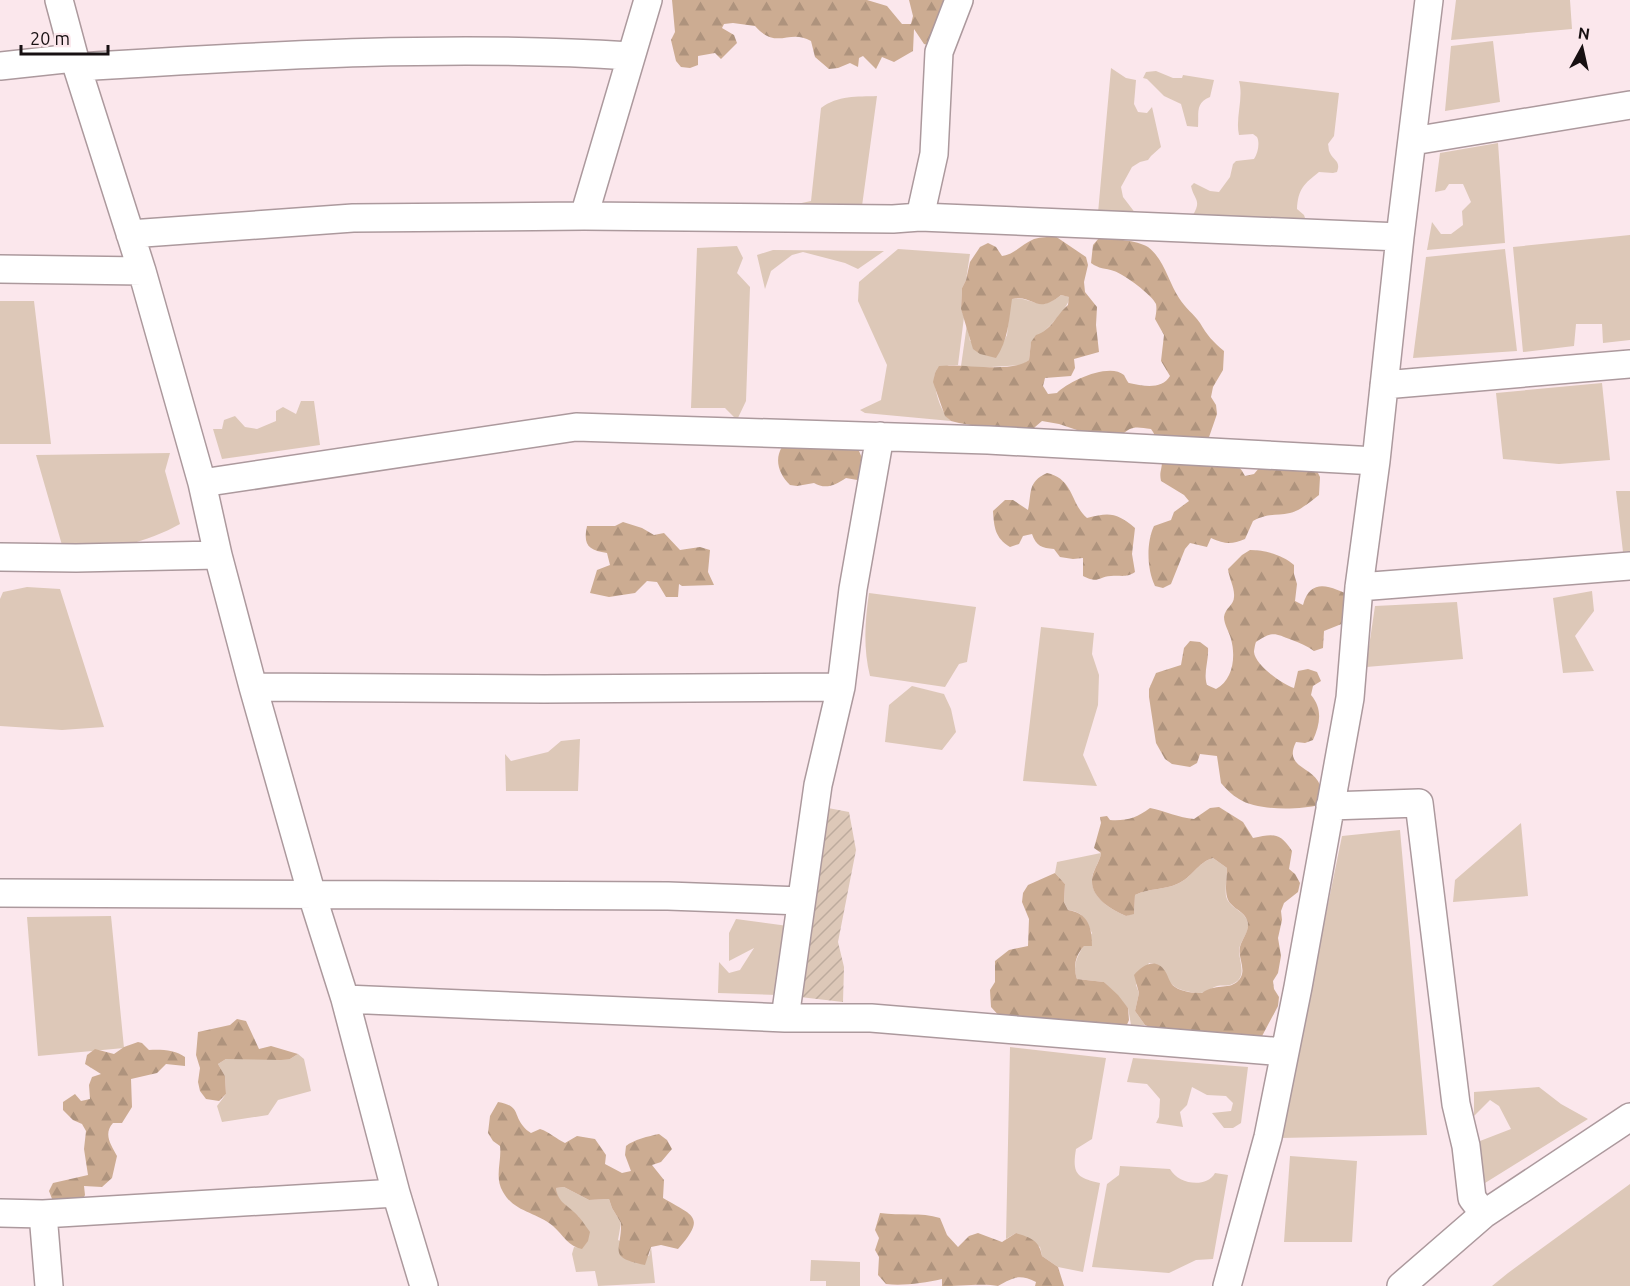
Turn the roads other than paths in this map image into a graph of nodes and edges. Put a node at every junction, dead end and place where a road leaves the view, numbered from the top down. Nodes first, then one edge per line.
1 (59, 0) edge
2 (648, 0) edge
3 (959, 0) edge
4 (1429, 0) edge
5 (630, 56) junction
6 (75, 62) junction
7 (0, 66) edge
8 (1630, 105) edge
9 (1413, 141) junction
10 (584, 216) junction
11 (920, 217) junction
12 (130, 234) junction
13 (1400, 237) junction
14 (0, 269) edge
15 (142, 271) junction
16 (1630, 364) edge
17 (1384, 385) junction
18 (880, 436) junction
19 (1376, 461) junction
20 (202, 483) junction
21 (218, 555) junction
22 (0, 557) edge
23 (1630, 566) edge
24 (1359, 588) junction
25 (253, 687) junction
26 (841, 687) junction
27 (1330, 806) junction
28 (0, 893) edge
29 (312, 895) junction
30 (801, 901) junction
31 (345, 999) junction
32 (785, 1018) junction
33 (1284, 1052) junction
34 (1630, 1117) edge
35 (396, 1193) junction
36 (0, 1213) edge
37 (42, 1214) junction
38 (1484, 1214) junction
39 (49, 1286) edge
40 (424, 1286) edge
41 (1227, 1286) edge
42 (1401, 1286) edge

1 - 6 street
2 - 5 street
3 - 11 street
4 - 9 street
5 - 6 street
5 - 10 street
6 - 7 street
6 - 12 street
8 - 9 street
9 - 13 street
10 - 11 street
10 - 12 street
11 - 13 street
12 - 15 street
13 - 17 street
14 - 15 street
15 - 20 street
16 - 17 street
17 - 19 street
18 - 19 street
18 - 20 street
18 - 26 street
19 - 24 street
20 - 21 street
21 - 22 street
21 - 25 street
23 - 24 street
24 - 27 street
25 - 26 street
25 - 29 street
26 - 30 street
27 - 33 street
27 - 38 street
28 - 29 street
29 - 30 street
29 - 31 street
30 - 32 street
31 - 32 street
31 - 35 street
32 - 33 street
33 - 41 street
34 - 38 street
35 - 37 street
35 - 40 street
36 - 37 street
37 - 39 street
38 - 42 street

